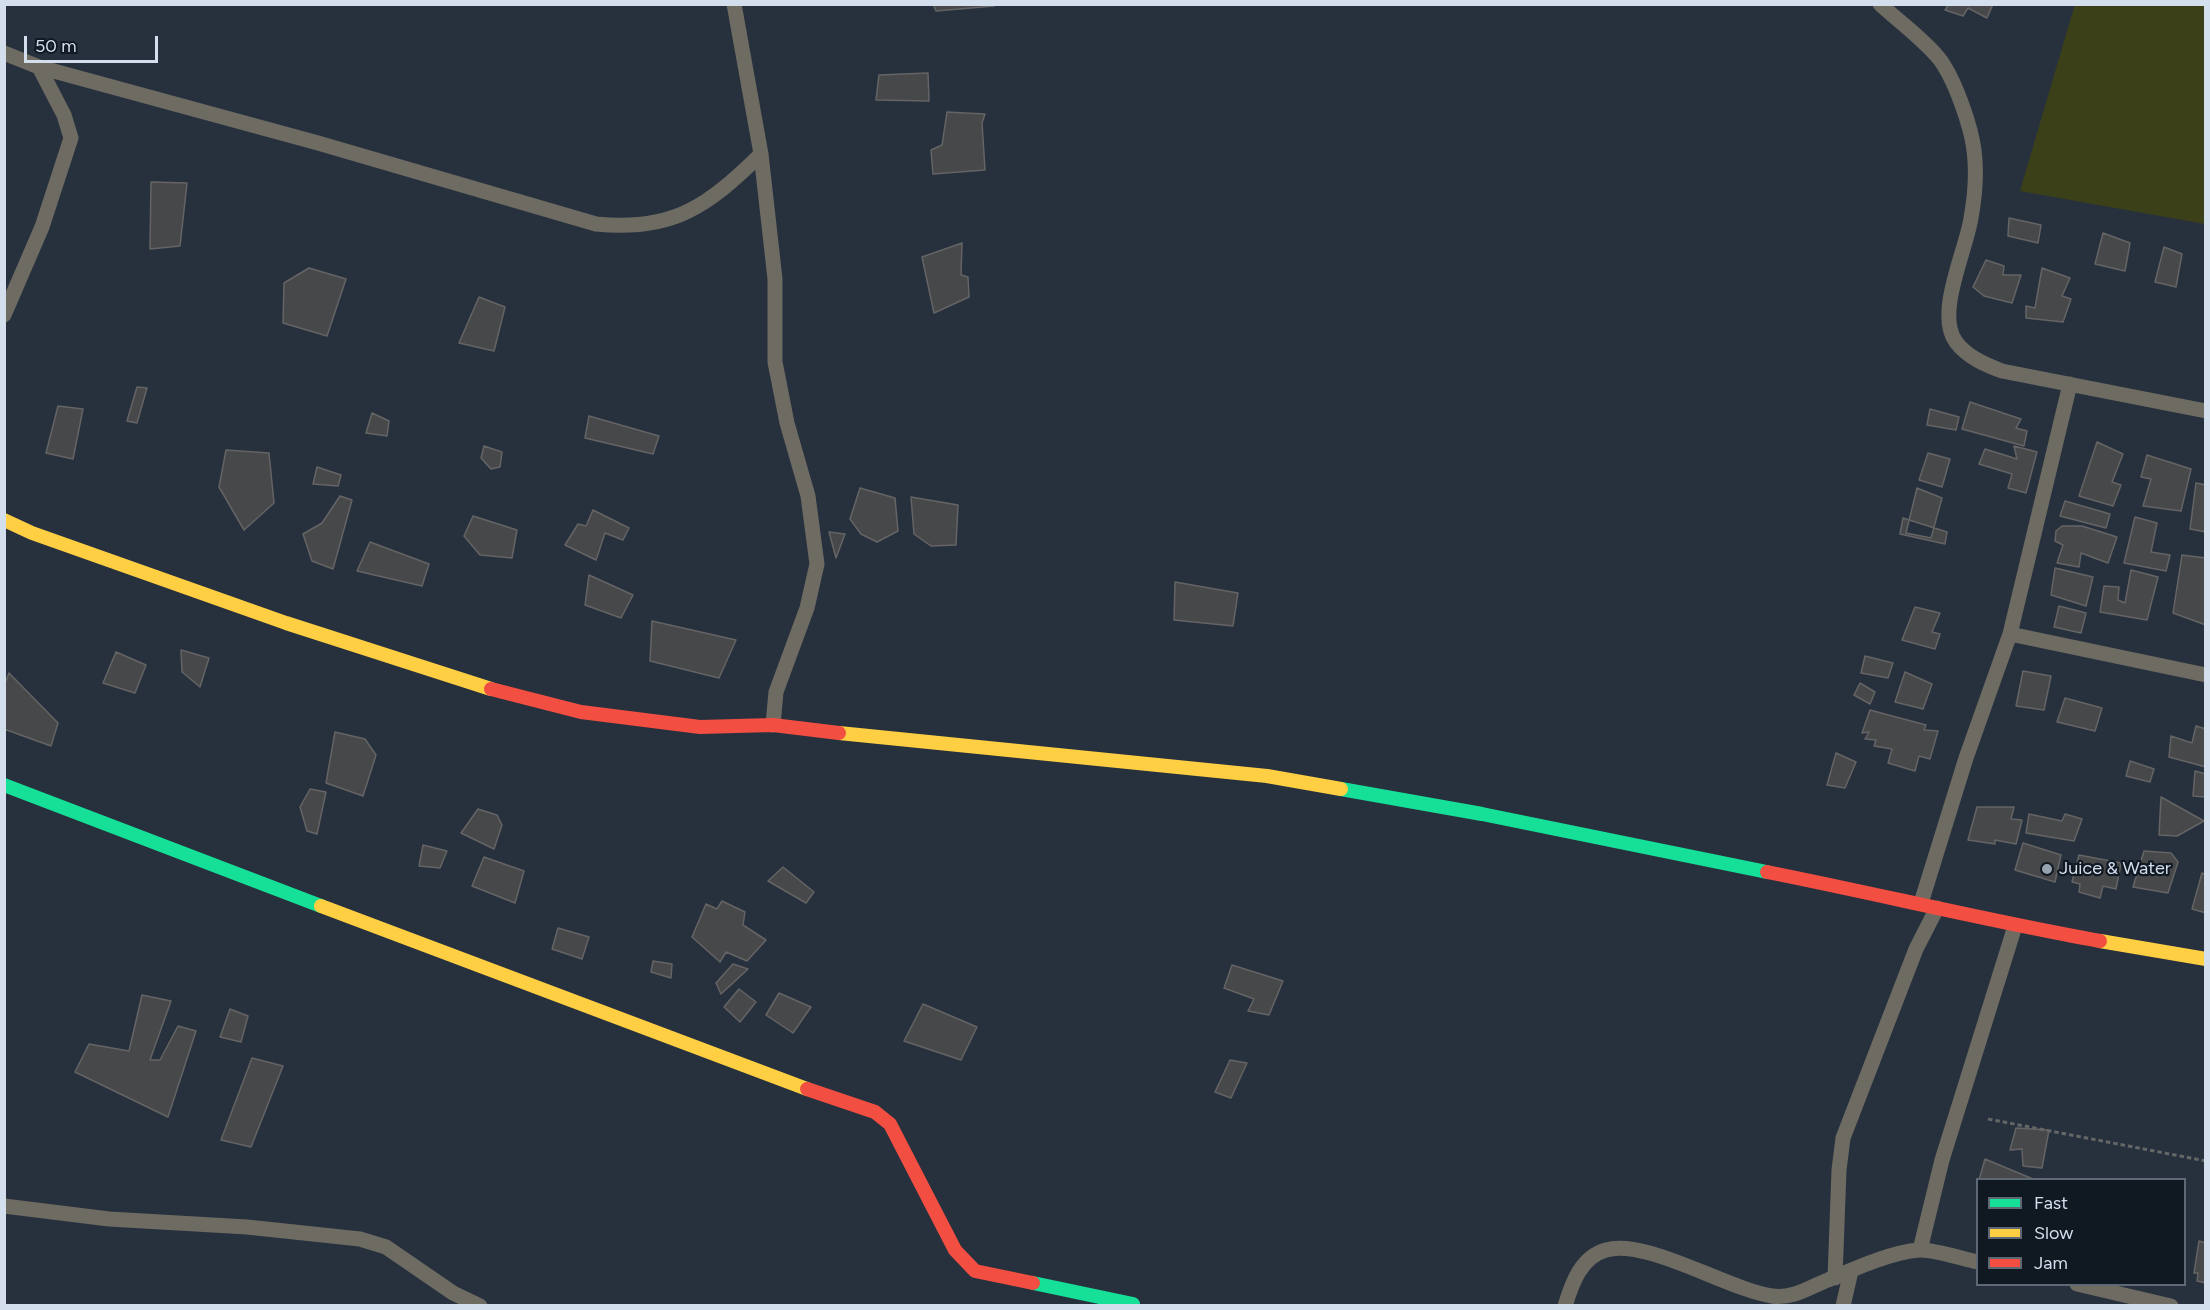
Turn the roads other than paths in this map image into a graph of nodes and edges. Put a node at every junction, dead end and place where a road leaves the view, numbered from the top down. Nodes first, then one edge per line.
1 (734, 4) edge
2 (1880, 4) edge
3 (4, 53) edge
4 (39, 67) junction
5 (761, 154) junction
6 (4, 315) edge
7 (2070, 384) junction
8 (2205, 411) edge
9 (4, 520) edge
10 (2010, 634) junction
11 (2205, 675) edge
12 (773, 725) junction
13 (4, 785) edge
14 (1921, 903) junction
15 (1937, 908) junction
16 (2016, 926) junction
17 (2205, 959) edge
18 (4, 1206) edge
19 (1920, 1250) junction
20 (1976, 1262) edge
21 (1851, 1271) junction
22 (1834, 1278) junction
23 (2086, 1286) edge
24 (1133, 1304) edge
25 (480, 1305) edge
26 (1565, 1305) edge
27 (1843, 1305) edge
28 (2171, 1305) edge

1 - 5 street
2 - 7 street
3 - 4 street
4 - 5 street
4 - 6 street
5 - 12 street
7 - 8 street
7 - 10 street
9 - 12 street
10 - 11 street
10 - 14 street
12 - 14 street
13 - 24 street
14 - 15 street
15 - 16 street
15 - 22 street
16 - 17 street
16 - 19 street
18 - 25 street
19 - 20 street
19 - 21 street
21 - 22 street
21 - 27 street
22 - 26 street
23 - 28 street

